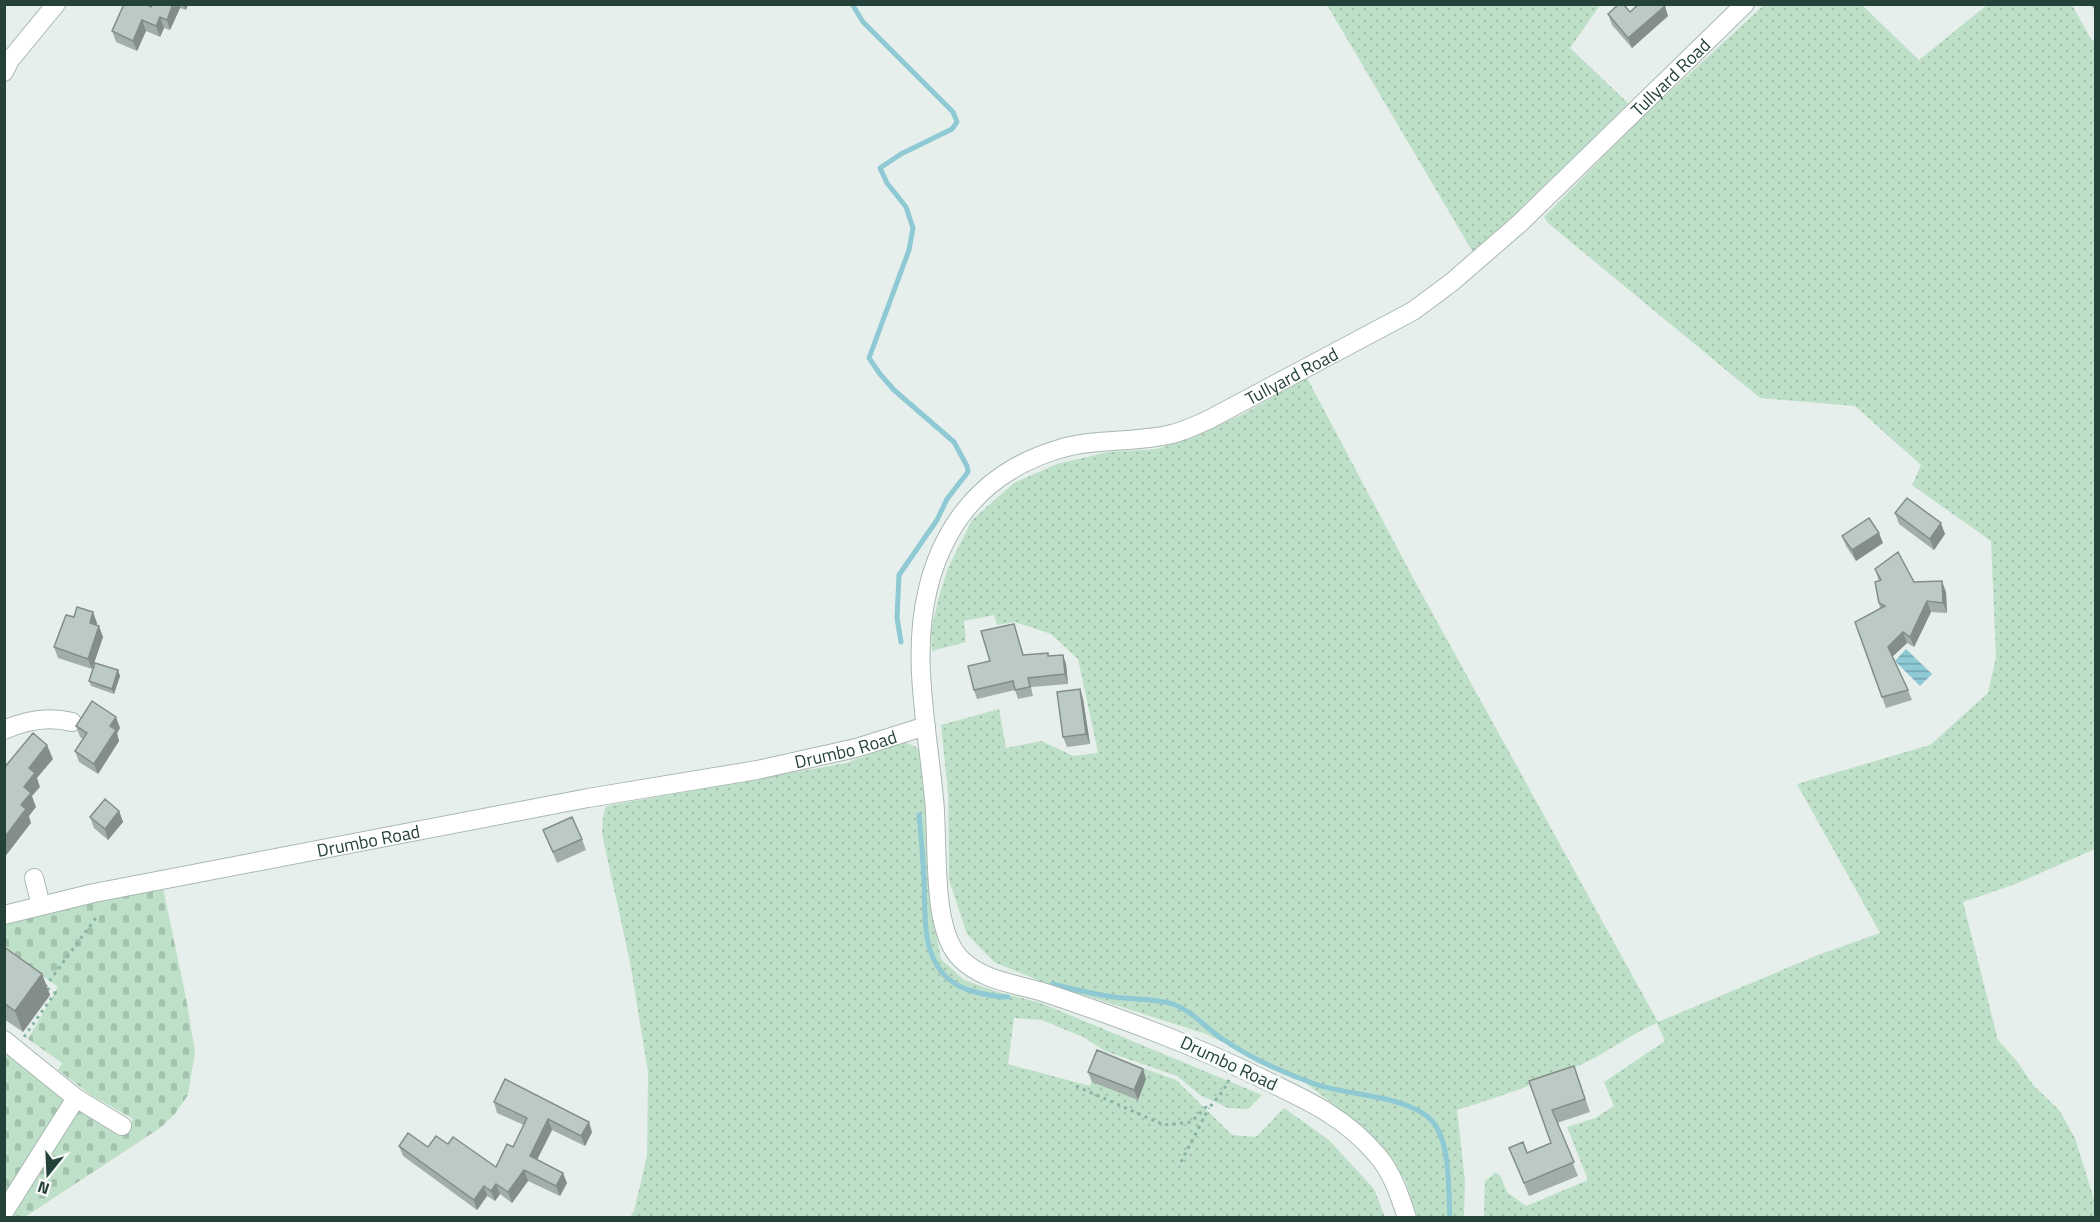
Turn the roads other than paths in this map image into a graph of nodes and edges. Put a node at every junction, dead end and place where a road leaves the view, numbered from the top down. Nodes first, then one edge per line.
1 (56, 4) edge
2 (1745, 4) edge
3 (4, 72) edge
4 (72, 722) dead end
5 (926, 726) junction
6 (4, 730) edge
7 (34, 878) dead end
8 (41, 906) junction
9 (4, 915) edge
10 (10, 1045) edge
11 (76, 1098) junction
12 (122, 1126) dead end
13 (4, 1212) edge
14 (1407, 1218) edge

1 - 3 street
2 - 5 street, Tullyard Road
4 - 6 street
5 - 8 street, Drumbo Road
5 - 14 street, Drumbo Road
7 - 8 street
8 - 9 street, Drumbo Road
10 - 11 street
11 - 12 street
11 - 13 street

